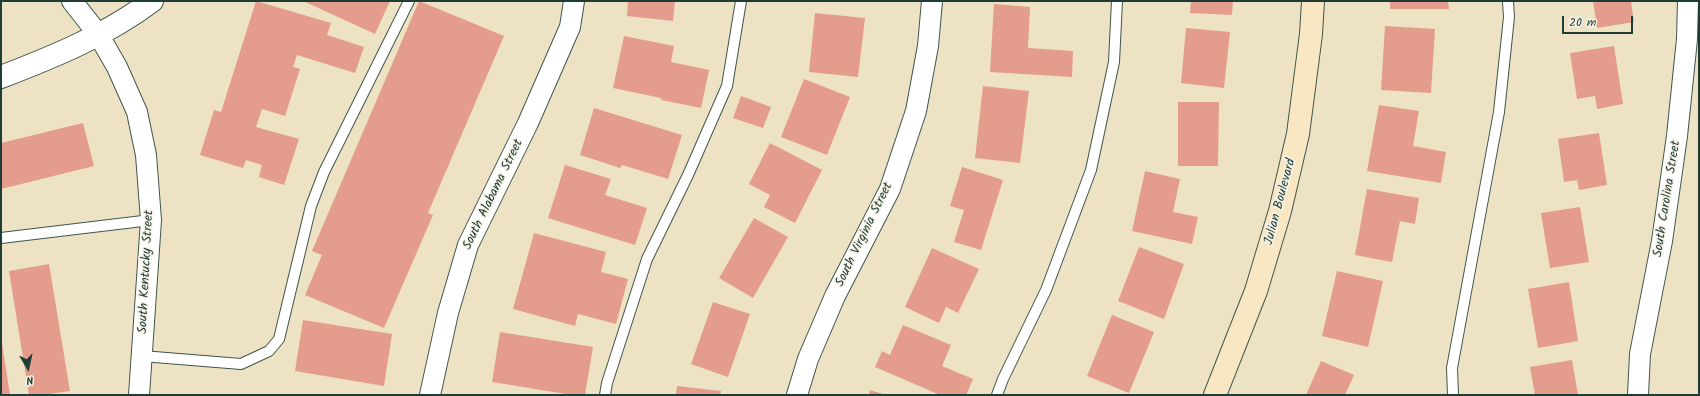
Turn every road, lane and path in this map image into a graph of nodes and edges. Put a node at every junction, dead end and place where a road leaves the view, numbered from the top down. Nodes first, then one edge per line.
1 (72, 1) edge
2 (152, 1) edge
3 (409, 1) edge
4 (574, 1) edge
5 (741, 1) edge
6 (932, 1) edge
7 (1117, 1) edge
8 (1313, 1) edge
9 (1508, 1) edge
10 (1688, 1) edge
11 (98, 34) junction
12 (1, 78) edge
13 (152, 220) junction
14 (1, 238) edge
15 (142, 356) junction
16 (139, 395) edge
17 (430, 395) edge
18 (605, 395) edge
19 (797, 395) edge
20 (997, 395) edge
21 (1215, 395) edge
22 (1453, 395) edge
23 (1638, 395) edge

1 - 11 street, South Kentucky Street
2 - 11 street
3 - 15 lane
4 - 17 street, South Alabama Street
5 - 18 lane
6 - 19 street, South Virginia Street
7 - 20 lane
8 - 21 main road, Julian Boulevard
9 - 22 lane
10 - 23 street, South Carolina Street
11 - 12 street
11 - 13 street, South Kentucky Street
13 - 14 lane
13 - 15 street, South Kentucky Street
15 - 16 street, South Kentucky Street

